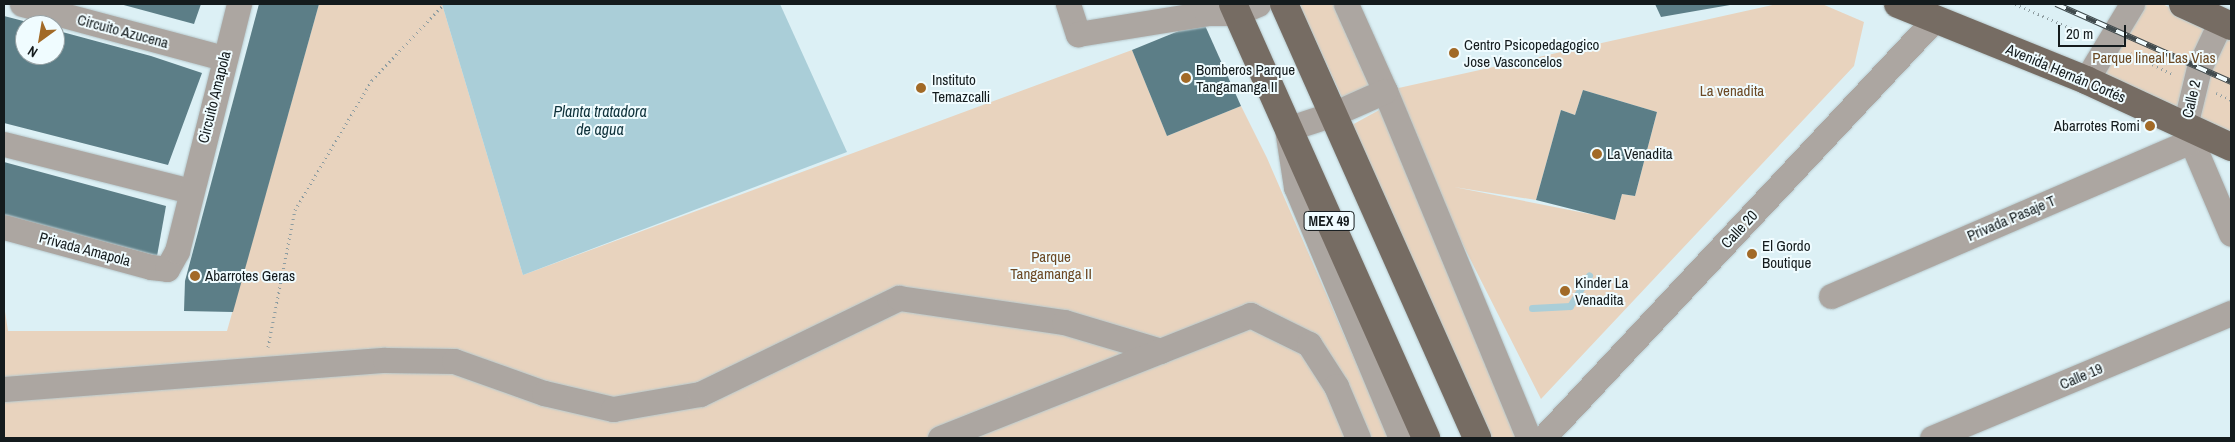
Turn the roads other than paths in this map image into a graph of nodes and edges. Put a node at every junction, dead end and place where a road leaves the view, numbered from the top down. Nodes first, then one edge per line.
1 (22, 4) edge
2 (239, 4) edge
3 (1068, 4) edge
4 (1284, 4) edge
5 (1346, 4) edge
6 (1898, 4) edge
7 (2132, 4) edge
8 (2183, 4) edge
9 (1243, 7) edge
10 (1935, 19) junction
11 (2226, 23) edge
12 (224, 58) junction
13 (2086, 80) junction
14 (1385, 91) junction
15 (1333, 114) junction
16 (1287, 129) junction
17 (2188, 133) junction
18 (4, 144) edge
19 (2231, 147) edge
20 (190, 191) junction
21 (4, 227) edge
22 (2231, 234) edge
23 (167, 269) joint
24 (1831, 296) dead end
25 (2231, 313) edge
26 (1161, 351) junction
27 (4, 389) edge
28 (940, 438) edge
29 (1358, 438) edge
30 (1401, 438) edge
31 (1426, 438) edge
32 (1476, 438) edge
33 (1529, 438) edge
34 (1543, 438) edge
35 (1932, 438) edge

1 - 12 street, Circuito Azucena
2 - 12 street, Circuito Amapola
3 - 9 street
4 - 15 main road, MEX 49
5 - 14 street
6 - 10 main road, Avenida Hernán Cortés
7 - 13 street
8 - 11 main road
9 - 16 main road, MEX 49
10 - 13 main road, Avenida Hernán Cortés
10 - 34 street, Calle 20
11 - 17 street, Calle 2
12 - 20 street, Circuito Amapola
13 - 17 main road, Avenida Hernán Cortés
14 - 15 street
14 - 33 street
15 - 16 street
15 - 32 main road, MEX 49
16 - 30 street
16 - 31 main road, MEX 49
17 - 19 main road, Avenida Hernán Cortés
17 - 22 street, Calle 2
17 - 24 street, Privada Pasaje T
18 - 20 street
20 - 23 street, Circuito Amapola
21 - 23 street, Privada Amapola
25 - 35 street, Calle 19
26 - 27 street
26 - 28 street
26 - 29 street

